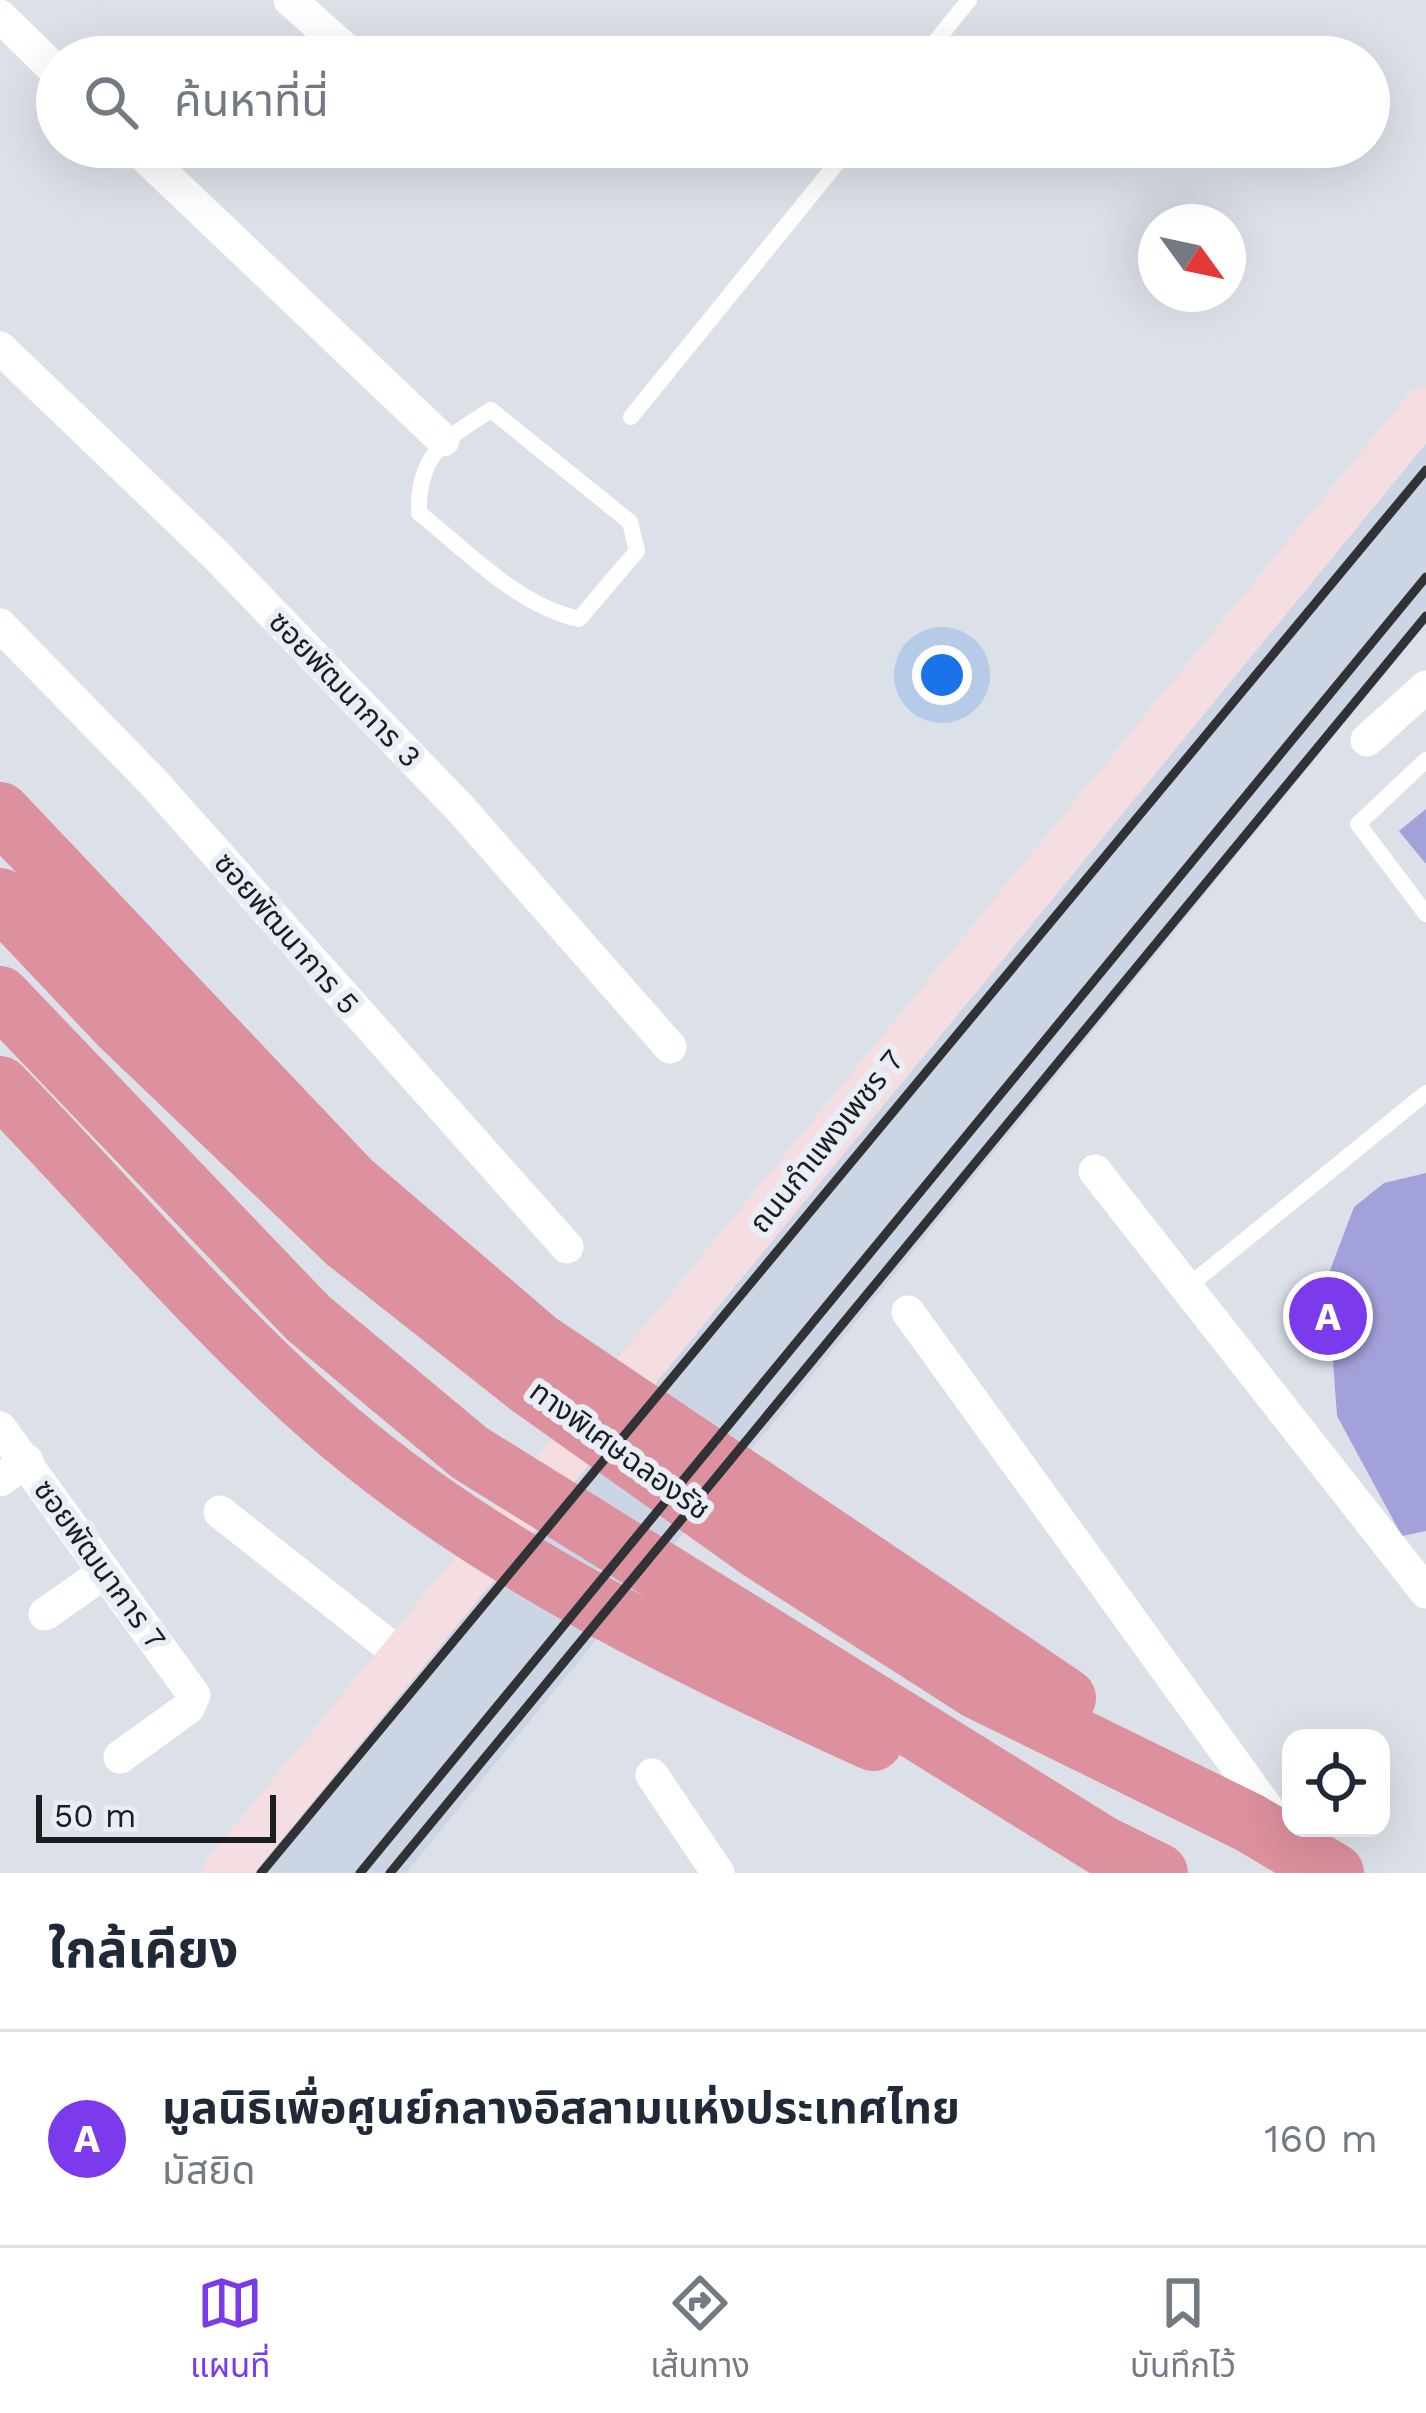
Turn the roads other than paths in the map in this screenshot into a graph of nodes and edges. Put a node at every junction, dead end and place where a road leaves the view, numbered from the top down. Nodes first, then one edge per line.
1 (290, 0) edge
2 (969, 0) edge
3 (0, 16) edge
4 (330, 36) edge
5 (940, 36) edge
6 (36, 51) edge
7 (158, 168) edge
8 (833, 168) edge
9 (0, 348) edge
10 (1426, 409) edge
11 (631, 417) dead end
12 (443, 440) junction
13 (0, 625) edge
14 (1426, 687) edge
15 (1367, 740) dead end
16 (1426, 760) edge
17 (0, 812) edge
18 (0, 898) edge
19 (1426, 914) edge
20 (0, 996) edge
21 (670, 1047) dead end
22 (0, 1085) edge
23 (1426, 1093) edge
24 (1095, 1172) dead end
25 (567, 1247) dead end
26 (1186, 1288) junction
27 (908, 1312) dead end
28 (0, 1428) edge
29 (13, 1470) edge
30 (220, 1512) dead end
31 (105, 1572) junction
32 (1426, 1592) edge
33 (45, 1614) dead end
34 (403, 1657) junction
35 (119, 1757) dead end
36 (652, 1775) dead end
37 (1250, 1823) junction
38 (1102, 1846) junction
39 (225, 1873) edge
40 (718, 1873) edge
41 (1158, 1873) edge
42 (1315, 1873) edge
43 (1334, 1873) edge

1 - 4 street
2 - 5 lane
3 - 6 street
7 - 12 street
8 - 11 lane
9 - 21 street, ซอยพัฒนาการ 3
10 - 34 street, ถนนกำแพงเพชร 7
12 - 12 lane
13 - 25 street, ซอยพัฒนาการ 5
14 - 15 street
16 - 19 lane
17 - 37 highway
18 - 37 highway, ทางพิเศษฉลองรัช
20 - 38 highway
22 - 38 highway
23 - 26 lane
24 - 26 street
26 - 32 street
27 - 42 street
28 - 29 street, ซอยพัฒนาการ 7
29 - 31 street, ซอยพัฒนาการ 7
30 - 34 street
31 - 33 street
31 - 35 street, ซอยพัฒนาการ 7
34 - 39 street, ถนนกำแพงเพชร 7
36 - 40 street
37 - 43 highway, ทางพิเศษฉลองรัช
38 - 41 highway

